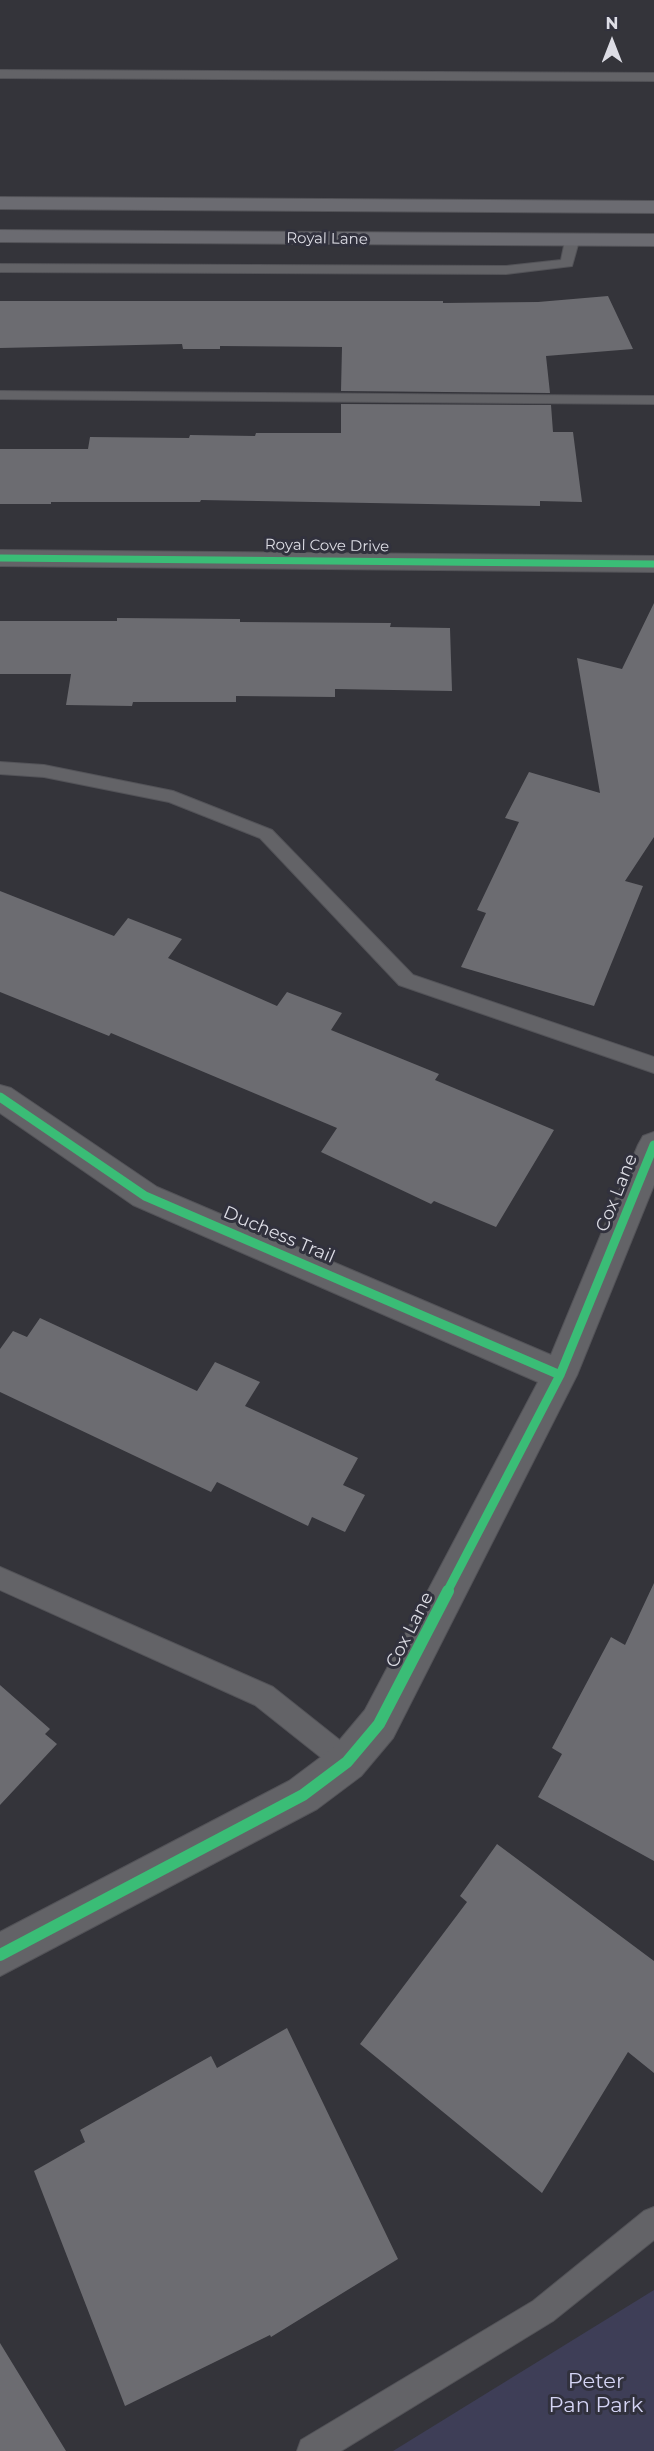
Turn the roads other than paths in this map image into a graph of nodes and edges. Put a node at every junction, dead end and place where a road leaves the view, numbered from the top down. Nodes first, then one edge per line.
1 (0, 74) edge
2 (654, 77) edge
3 (0, 203) edge
4 (572, 206) junction
5 (654, 207) edge
6 (0, 236) edge
7 (654, 240) edge
8 (572, 241) junction
9 (0, 268) edge
10 (0, 394) edge
11 (654, 400) edge
12 (0, 558) edge
13 (654, 564) edge
14 (0, 768) edge
15 (654, 1065) edge
16 (0, 1097) edge
17 (654, 1145) edge
18 (560, 1375) junction
19 (0, 1578) edge
20 (347, 1762) junction
21 (0, 1955) edge
22 (654, 2222) edge
23 (312, 2451) edge

1 - 2 lane
3 - 4 main road, Royal Lane
4 - 5 main road, Royal Lane
4 - 8 main road
6 - 8 main road, Royal Lane
7 - 8 main road, Royal Lane
8 - 9 lane
10 - 11 lane
12 - 13 street, Royal Cove Drive
14 - 15 lane
16 - 18 street, Duchess Trail
17 - 18 street, Cox Lane
18 - 20 street, Cox Lane
19 - 20 lane
20 - 21 street, Cox Lane
22 - 23 lane

